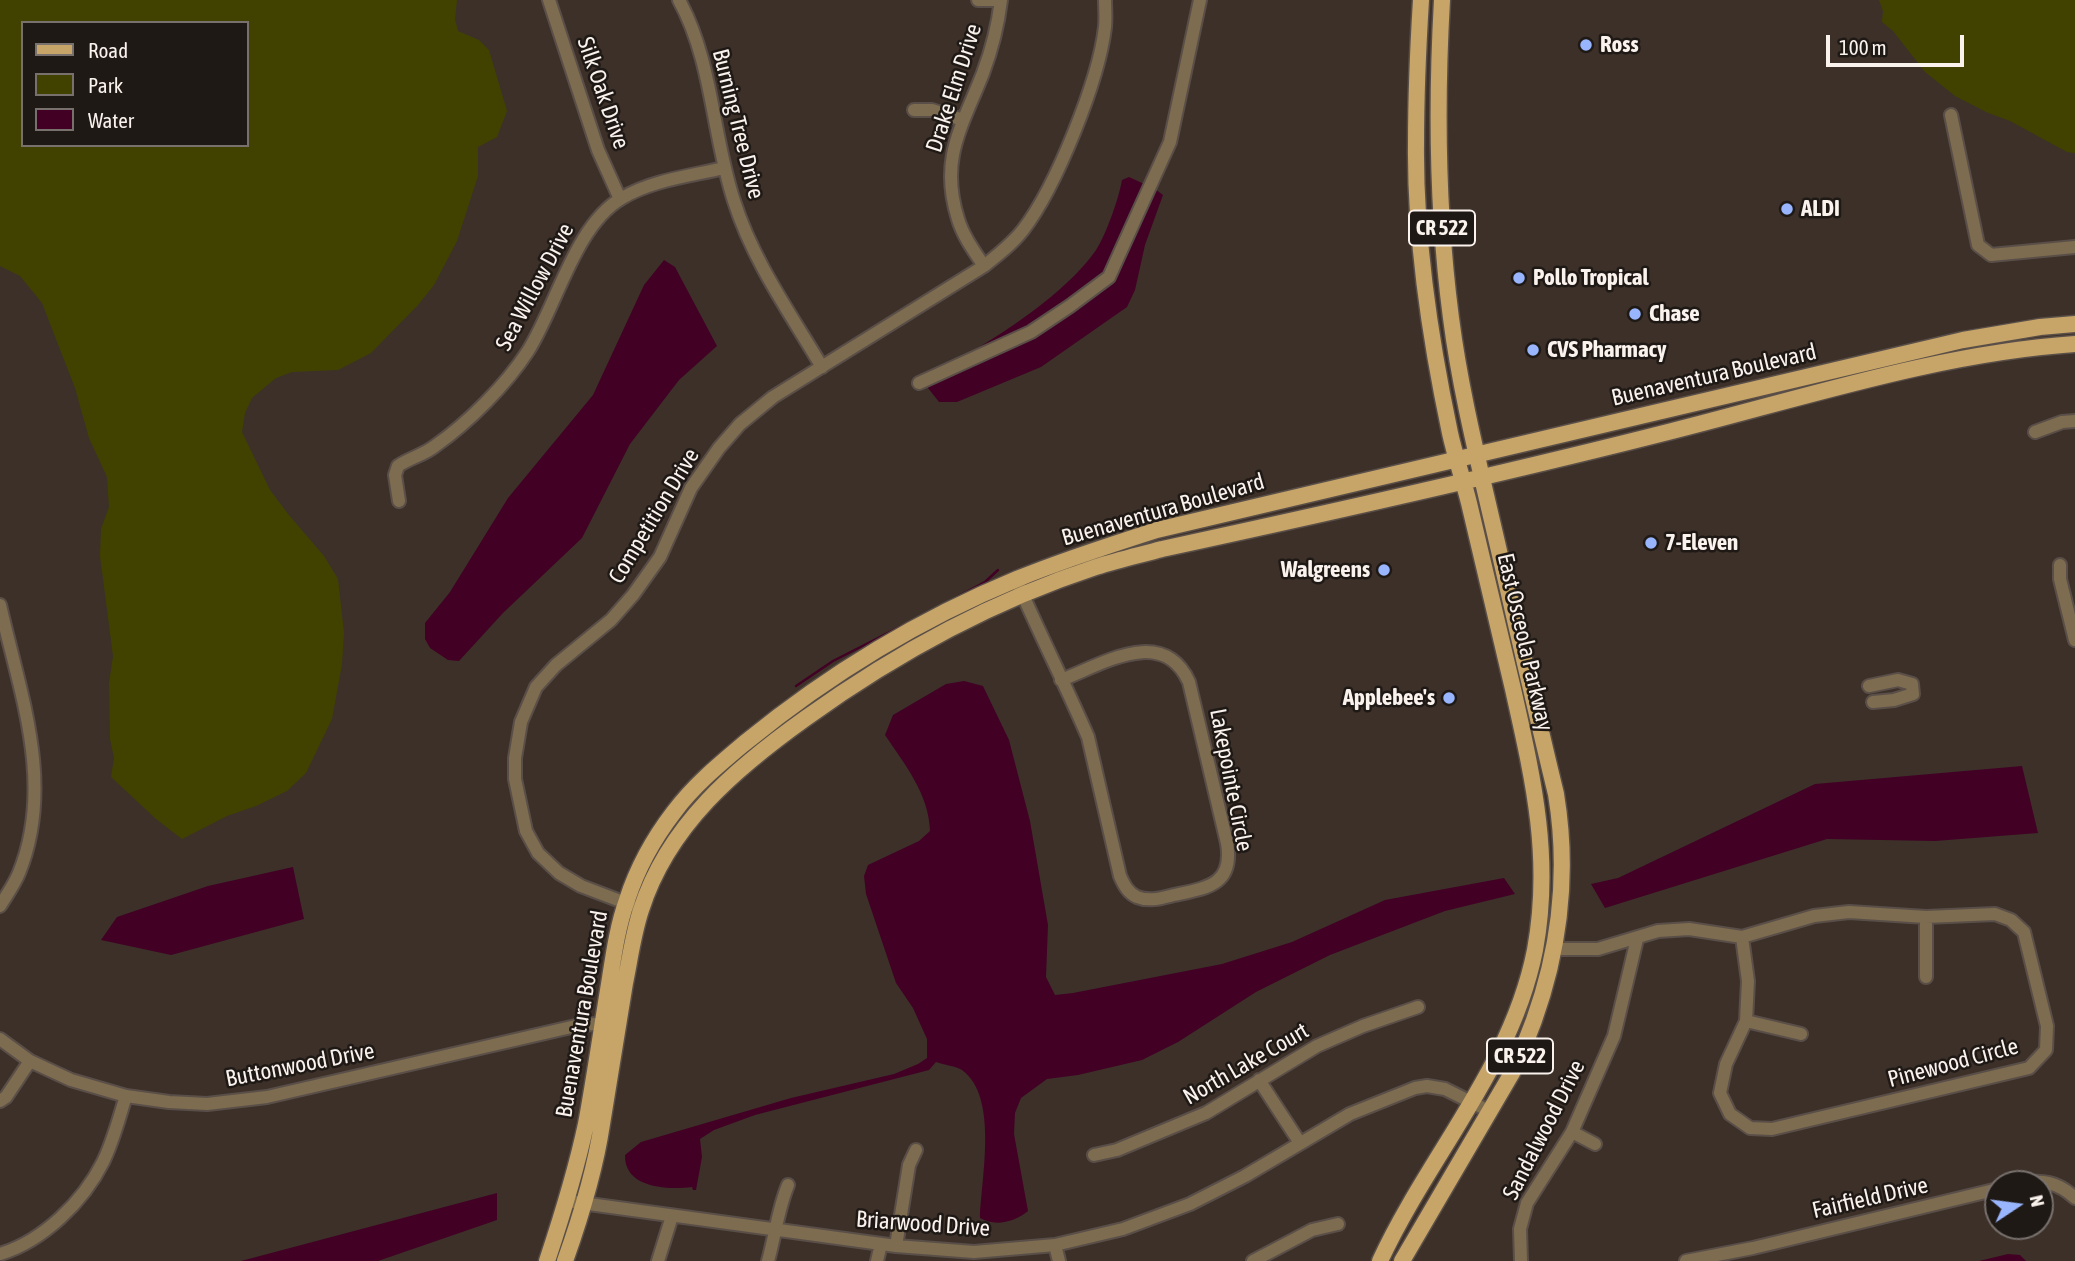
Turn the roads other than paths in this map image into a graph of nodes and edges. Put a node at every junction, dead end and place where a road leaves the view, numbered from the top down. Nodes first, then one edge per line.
1 (550, 0) edge
2 (679, 0) edge
3 (978, 0) edge
4 (1001, 0) edge
5 (1105, 0) edge
6 (1200, 0) edge
7 (1421, 0) edge
8 (1441, 0) edge
9 (1418, 73) junction
10 (1438, 74) junction
11 (914, 110) dead end
12 (1951, 115) dead end
13 (963, 120) junction
14 (724, 167) junction
15 (620, 199) junction
16 (2075, 247) edge
17 (984, 266) junction
18 (2075, 324) edge
19 (2075, 344) edge
20 (822, 367) junction
21 (1800, 379) junction
22 (919, 383) dead end
23 (1803, 398) junction
24 (2075, 421) edge
25 (2035, 432) dead end
26 (1476, 454) junction
27 (1457, 459) junction
28 (1482, 476) junction
29 (1463, 480) junction
30 (399, 501) dead end
31 (1248, 507) junction
32 (1251, 529) junction
33 (2060, 565) dead end
34 (1016, 580) junction
35 (1023, 595) junction
36 (0, 605) edge
37 (2075, 640) edge
38 (1061, 680) junction
39 (1869, 686) dead end
40 (1873, 702) dead end
41 (1527, 751) junction
42 (1546, 754) junction
43 (1542, 853) junction
44 (626, 902) junction
45 (0, 906) edge
46 (640, 911) junction
47 (1926, 917) junction
48 (1742, 937) junction
49 (1637, 939) junction
50 (1555, 949) junction
51 (1926, 977) dead end
52 (1418, 1007) dead end
53 (1746, 1021) junction
54 (610, 1023) junction
55 (1801, 1034) dead end
56 (0, 1040) edge
57 (30, 1062) junction
58 (1259, 1080) junction
59 (126, 1096) junction
60 (0, 1101) edge
61 (1473, 1101) junction
62 (1489, 1111) junction
63 (1572, 1132) junction
64 (1300, 1143) junction
65 (1595, 1144) dead end
66 (916, 1150) dead end
67 (1094, 1155) dead end
68 (788, 1185) dead end
69 (2054, 1185) edge
70 (1984, 1193) edge
71 (2075, 1198) edge
72 (567, 1201) junction
73 (585, 1203) junction
74 (672, 1216) junction
75 (1338, 1224) dead end
76 (776, 1230) junction
77 (881, 1244) junction
78 (1055, 1245) junction
79 (896, 1246) junction
80 (0, 1254) edge
81 (1754, 1254) edge
82 (547, 1261) edge
83 (565, 1261) edge
84 (658, 1261) edge
85 (768, 1261) edge
86 (877, 1261) edge
87 (1059, 1261) edge
88 (1253, 1261) edge
89 (1380, 1261) edge
90 (1402, 1261) edge
91 (1521, 1261) edge
92 (1686, 1261) edge

1 - 15 street, Silk Oak Drive
2 - 14 street, Burning Tree Drive
3 - 4 street
4 - 13 street, Drake Elm Drive
5 - 17 street, Competition Drive
6 - 22 street
7 - 9 main road, East Osceola Parkway / CR 522
8 - 10 main road, East Osceola Parkway / CR 522
9 - 10 street
9 - 27 main road, East Osceola Parkway / CR 522
10 - 26 main road, East Osceola Parkway / CR 522
11 - 13 street
12 - 16 street
13 - 17 street, Drake Elm Drive
14 - 15 street, Sea Willow Drive
14 - 20 street, Burning Tree Drive
15 - 30 street, Sea Willow Drive
17 - 20 street, Competition Drive
18 - 21 main road, Buenaventura Boulevard
19 - 23 main road, Buenaventura Boulevard
20 - 44 street, Competition Drive
21 - 23 street
21 - 26 main road, Buenaventura Boulevard
23 - 28 main road, Buenaventura Boulevard
24 - 25 street
26 - 27 main road, Buenaventura Boulevard
26 - 28 main road, East Osceola Parkway / CR 522
27 - 29 main road, East Osceola Parkway / CR 522
27 - 31 main road, Buenaventura Boulevard
28 - 29 main road, Buenaventura Boulevard
28 - 42 main road, East Osceola Parkway / CR 522
29 - 32 main road, Buenaventura Boulevard
29 - 41 main road, East Osceola Parkway / CR 522
31 - 32 street
31 - 34 main road, Buenaventura Boulevard
32 - 35 main road, Buenaventura Boulevard
33 - 37 street
34 - 35 street, Lakepointe Circle
34 - 44 main road, Buenaventura Boulevard
35 - 38 street, Lakepointe Circle
35 - 46 main road, Buenaventura Boulevard
36 - 45 street
38 - 38 street, Lakepointe Circle
39 - 40 street
41 - 42 street
41 - 43 main road, East Osceola Parkway / CR 522
42 - 50 main road, East Osceola Parkway / CR 522
43 - 50 main road
43 - 61 main road, East Osceola Parkway / CR 522
44 - 46 street, Competition Drive
44 - 54 main road, Buenaventura Boulevard
46 - 54 main road, Buenaventura Boulevard
47 - 48 street, Pinewood Circle
47 - 51 street
47 - 53 street, Pinewood Circle
48 - 49 street, Pinewood Circle
48 - 53 street, Pinewood Circle
49 - 50 street, Pinewood Circle
49 - 63 street, Sandalwood Drive
50 - 62 main road, East Osceola Parkway / CR 522
52 - 58 street, North Lake Court
53 - 55 street
54 - 59 street, Buttonwood Drive
54 - 72 main road, Buenaventura Boulevard
54 - 73 main road, Buenaventura Boulevard
56 - 57 street, Buttonwood Drive
57 - 59 street, Buttonwood Drive
57 - 60 street
58 - 64 street
58 - 67 street, North Lake Court
59 - 80 street
61 - 62 street, Briarwood Drive
61 - 64 street, Briarwood Drive
61 - 89 main road, East Osceola Parkway / CR 522
62 - 90 main road, East Osceola Parkway / CR 522
63 - 65 street
63 - 91 street, Sandalwood Drive
64 - 78 street, Briarwood Drive
66 - 79 street
68 - 76 street
69 - 71 street
70 - 81 street, Fairfield Drive
72 - 73 street, Briarwood Drive
72 - 82 main road, Buenaventura Boulevard
73 - 74 street, Briarwood Drive
73 - 83 main road, Buenaventura Boulevard
74 - 76 street, Briarwood Drive
74 - 84 street
75 - 88 street
76 - 77 street, Briarwood Drive
76 - 85 street
77 - 79 street, Briarwood Drive
77 - 86 street
78 - 79 street, Briarwood Drive
78 - 87 street
81 - 92 street, Fairfield Drive

